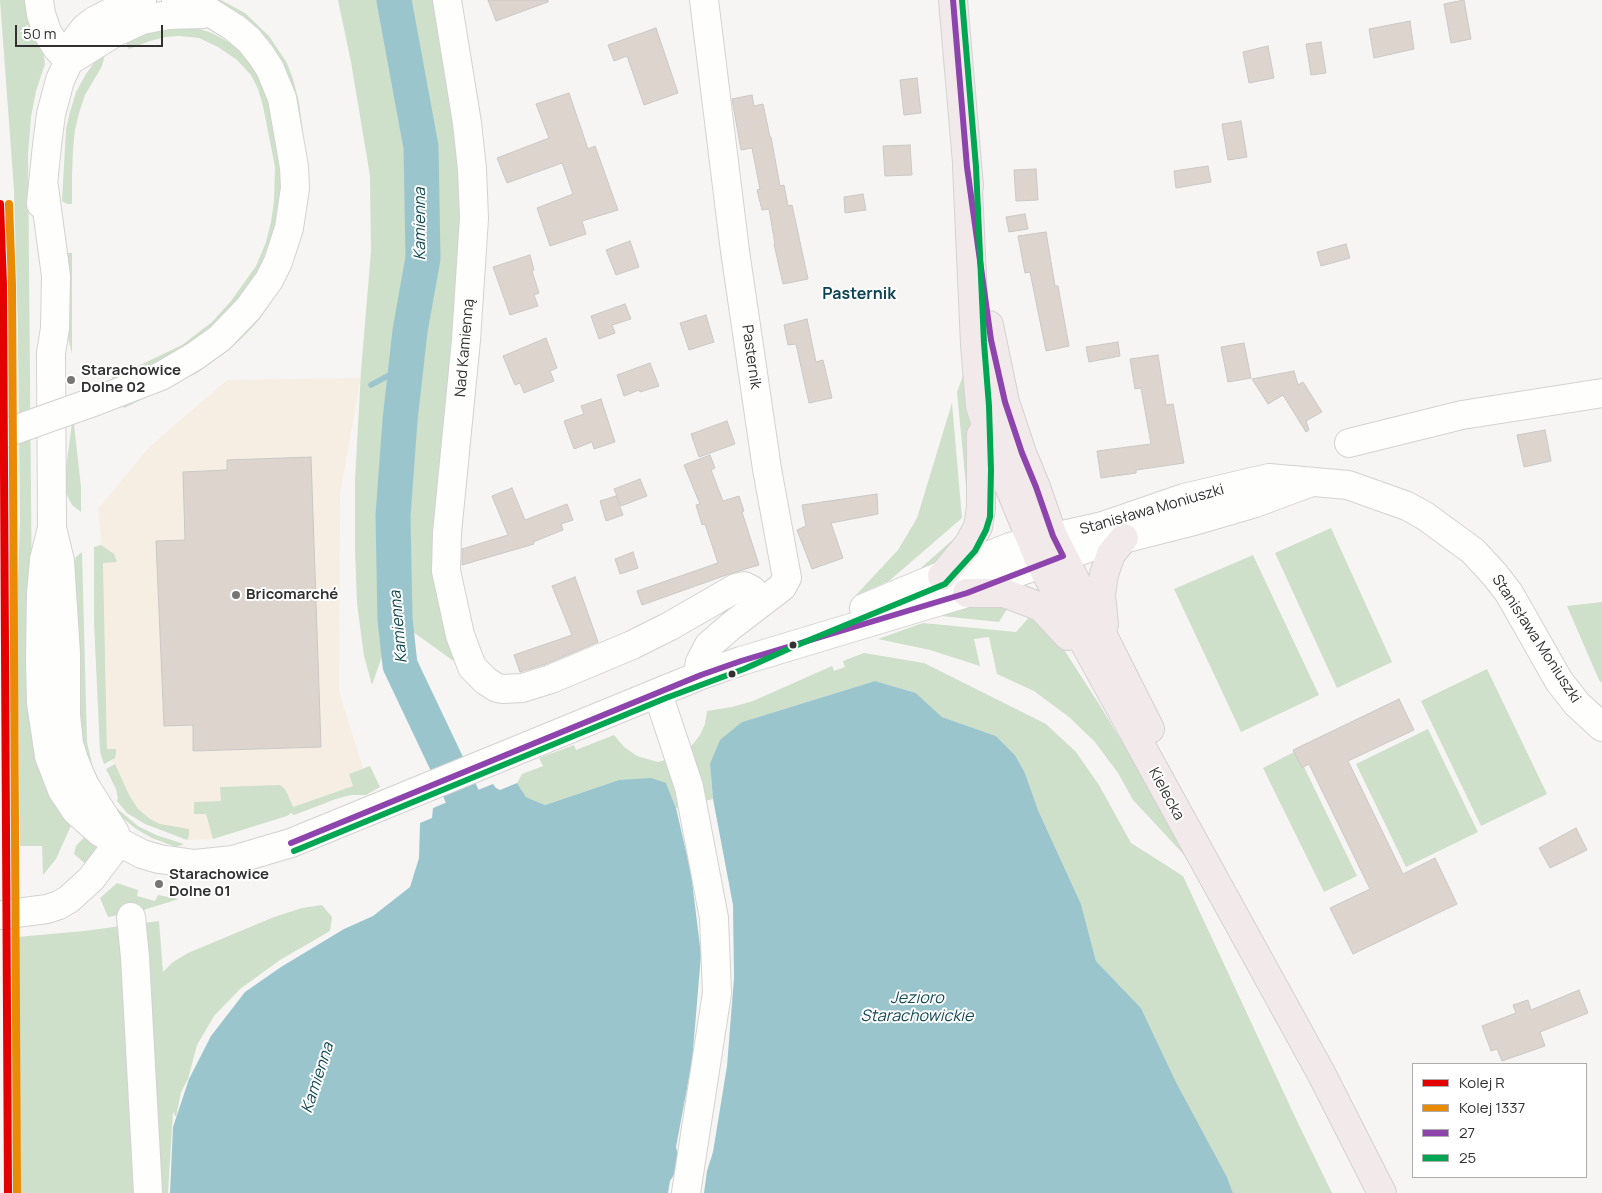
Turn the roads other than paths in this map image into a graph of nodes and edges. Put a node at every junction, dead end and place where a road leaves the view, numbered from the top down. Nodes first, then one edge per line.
1 (39, 0) edge
2 (142, 0) edge
3 (176, 0) edge
4 (447, 0) edge
5 (704, 0) edge
6 (953, 0) edge
7 (55, 8) edge
8 (221, 19) junction
9 (93, 35) junction
10 (69, 61) junction
11 (967, 167) junction
12 (1602, 393) edge
13 (980, 406) junction
14 (0, 435) edge
15 (1349, 442) dead end
16 (1309, 483) junction
17 (1124, 538) junction
18 (1047, 549) junction
19 (942, 576) junction
20 (967, 593) junction
21 (760, 603) junction
22 (1106, 638) junction
23 (742, 661) junction
24 (701, 675) junction
25 (1110, 692) junction
26 (662, 706) dead end
27 (1602, 727) edge
28 (118, 842) junction
29 (0, 915) edge
30 (131, 917) dead end
31 (1305, 1044) junction
32 (148, 1193) edge
33 (686, 1193) edge
34 (1382, 1193) edge

1 - 10 street
2 - 9 street
3 - 8 street
4 - 21 street, Nad Kamienną
5 - 21 street, Pasternik
6 - 11 main road
7 - 9 street
7 - 10 street
8 - 9 street
8 - 14 street, bridge
9 - 10 street
10 - 28 street
11 - 13 main road
11 - 18 main road
12 - 15 street
13 - 18 main road
13 - 19 main road
16 - 17 street, Stanisława Moniuszki
16 - 18 street, Stanisława Moniuszki
16 - 27 street, Stanisława Moniuszki
17 - 18 street, Stanisława Moniuszki
17 - 22 main road
18 - 19 street
18 - 20 street
18 - 22 main road, Kielecka
18 - 25 main road, Kielecka
19 - 23 street
20 - 23 street
20 - 25 main road
21 - 24 street, Pasternik
22 - 31 main road, Kielecka
23 - 24 street
24 - 28 street
25 - 31 main road, Kielecka
26 - 33 street
28 - 29 street
30 - 32 street
31 - 34 main road, Kielecka

